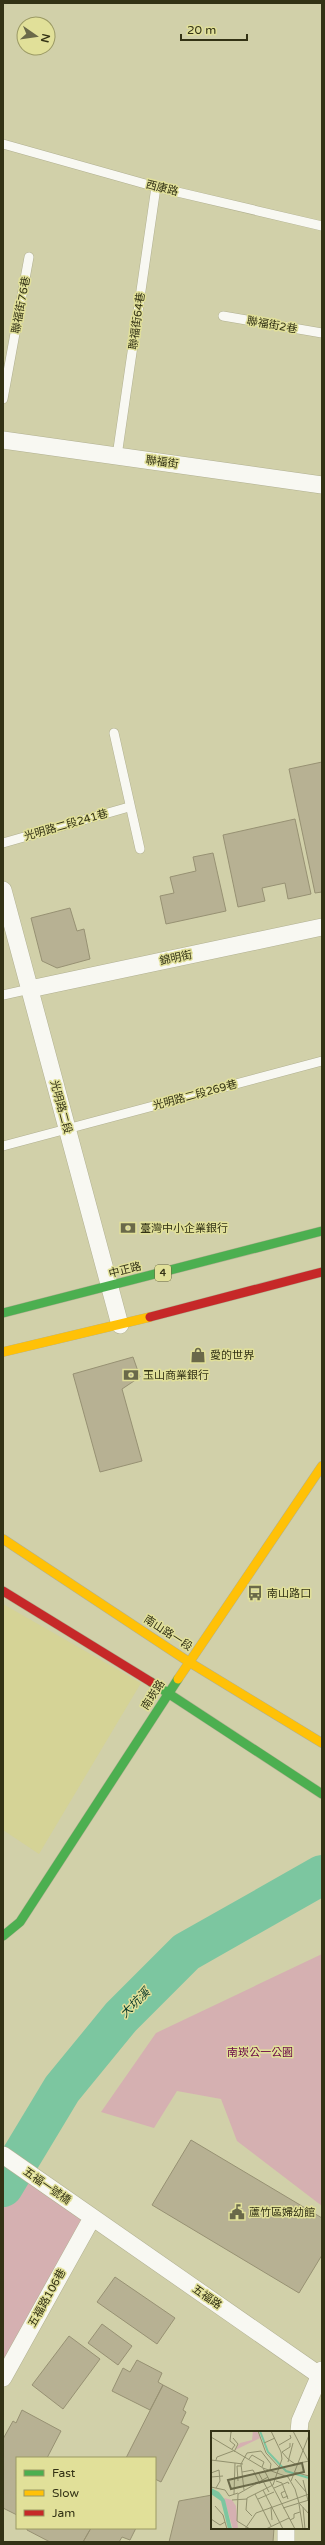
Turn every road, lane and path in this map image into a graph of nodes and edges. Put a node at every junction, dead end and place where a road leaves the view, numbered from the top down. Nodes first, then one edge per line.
1 (3, 144) edge
2 (156, 187) junction
3 (322, 226) edge
4 (29, 257) dead end
5 (223, 316) dead end
6 (322, 333) edge
7 (3, 400) edge
8 (3, 440) edge
9 (117, 456) junction
10 (322, 485) edge
11 (114, 733) dead end
12 (129, 807) junction
13 (3, 843) edge
14 (140, 849) dead end
15 (3, 890) edge
16 (322, 927) edge
17 (30, 989) junction
18 (3, 995) edge
19 (322, 1061) edge
20 (67, 1130) junction
21 (3, 1146) edge
22 (322, 1231) edge
23 (322, 1272) edge
24 (110, 1286) junction
25 (3, 1313) edge
26 (120, 1325) junction
27 (3, 1352) edge
28 (322, 1466) edge
29 (3, 1539) edge
30 (3, 1591) edge
31 (189, 1662) junction
32 (169, 1694) junction
33 (322, 1743) edge
34 (322, 1794) edge
35 (3, 1936) edge
36 (3, 2155) edge
37 (92, 2218) junction
38 (321, 2374) edge
39 (3, 2378) edge
40 (299, 2431) edge
41 (286, 2529) edge
42 (286, 2542) edge

1 - 2 lane, 西康路
2 - 3 lane, 西康路
2 - 9 lane, 聯福街64巷
4 - 7 lane, 聯福街76巷
5 - 6 lane, 聯福街2巷
8 - 9 street, 聯福街
9 - 10 street, 聯福街
11 - 12 lane
12 - 13 lane, 光明路二段241巷
12 - 14 lane
15 - 17 street, 光明路二段
16 - 17 street, 錦明街
17 - 18 lane
17 - 20 street, 光明路二段
19 - 20 lane, 光明路二段269巷
20 - 21 lane, 光明路二段269巷
20 - 24 street, 光明路二段
22 - 24 street, 中正路 / 4
23 - 26 street
24 - 25 street, 中正路 / 4
24 - 26 street, 光明路二段
26 - 27 street
28 - 31 street, 南崁路
29 - 31 street, 南山路一段
30 - 32 street
31 - 32 street, 南崁路
31 - 33 street, 南山路一段
32 - 34 street
32 - 35 street, 南崁路
36 - 37 street, 五福一號橋
37 - 38 street, 五福路
37 - 39 street, 五福路106巷
38 - 40 street
41 - 42 street

